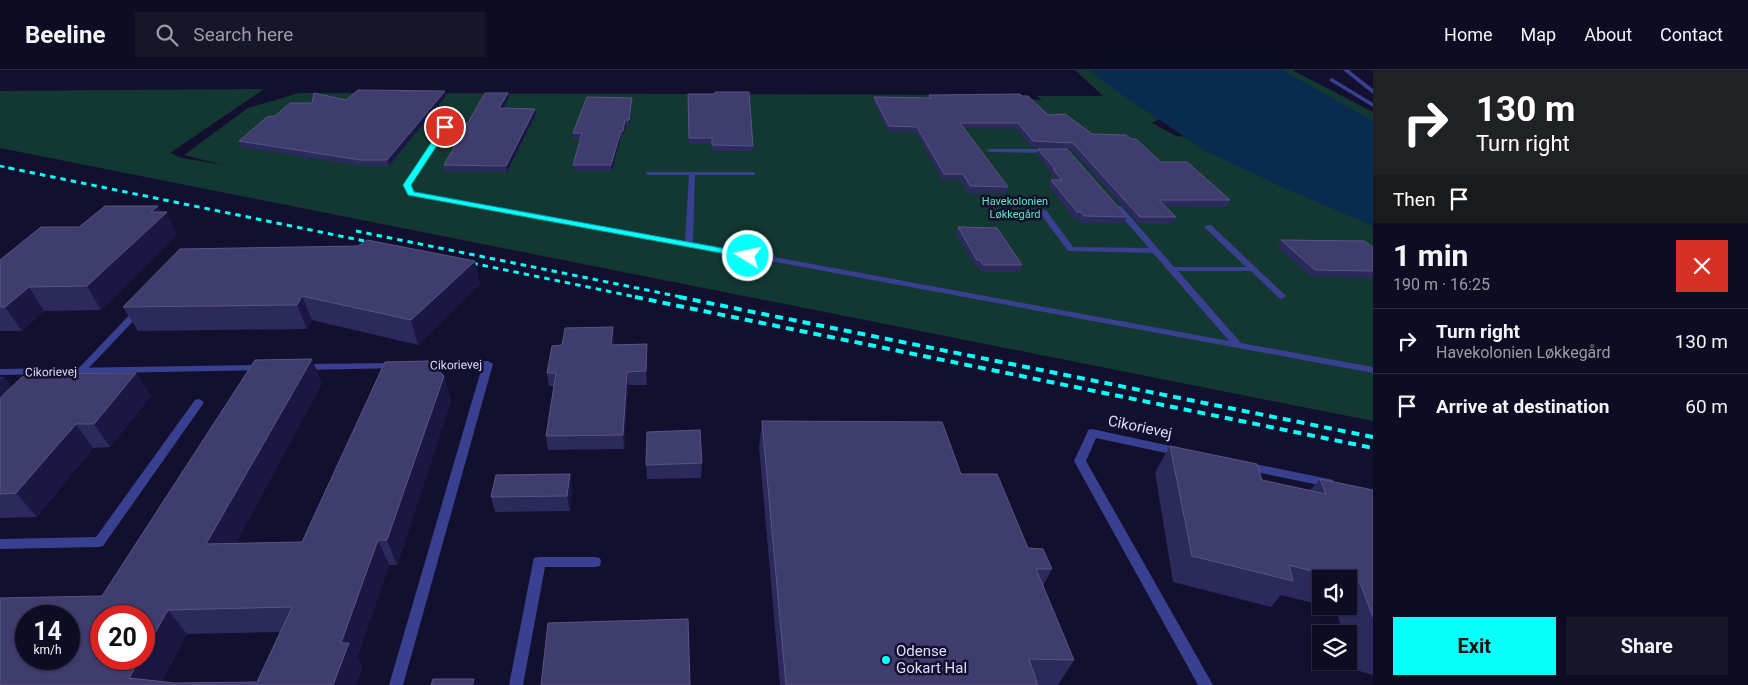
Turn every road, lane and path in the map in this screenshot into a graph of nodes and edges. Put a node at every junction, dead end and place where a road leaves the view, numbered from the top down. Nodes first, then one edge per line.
1 (1346, 70) edge
2 (1332, 80) dead end
3 (1373, 92) edge
4 (1373, 105) edge
5 (454, 114) dead end
6 (990, 150) dead end
7 (1059, 151) edge
8 (648, 173) dead end
9 (692, 173) junction
10 (753, 174) dead end
11 (1112, 201) edge
12 (1043, 212) dead end
13 (1208, 227) dead end
14 (689, 245) junction
15 (1156, 251) junction
16 (1172, 269) junction
17 (1254, 269) junction
18 (1282, 296) dead end
19 (143, 306) edge
20 (1238, 345) junction
21 (270, 368) edge
22 (289, 368) edge
23 (1373, 370) edge
24 (59, 371) junction
25 (81, 371) junction
26 (0, 372) edge
27 (46, 385) edge
28 (199, 402) dead end
29 (1189, 454) edge
30 (1237, 464) edge
31 (1344, 486) edge
32 (0, 544) edge
33 (595, 562) dead end
34 (396, 685) edge
35 (516, 685) edge
36 (1206, 685) edge

1 - 3 street
2 - 4 street
5 - 14 street
6 - 7 street
8 - 9 street
9 - 10 street
9 - 14 street
11 - 15 street
12 - 15 street
13 - 17 street
14 - 20 street
15 - 16 street
16 - 17 street
16 - 20 street
17 - 18 street
19 - 25 street
20 - 23 street
21 - 25 street, Cikorievej
22 - 34 street, Cikorievej
24 - 25 street, Cikorievej
24 - 26 street, Cikorievej
24 - 27 street
28 - 32 street
29 - 36 street, Cikorievej
30 - 31 street
33 - 35 street

